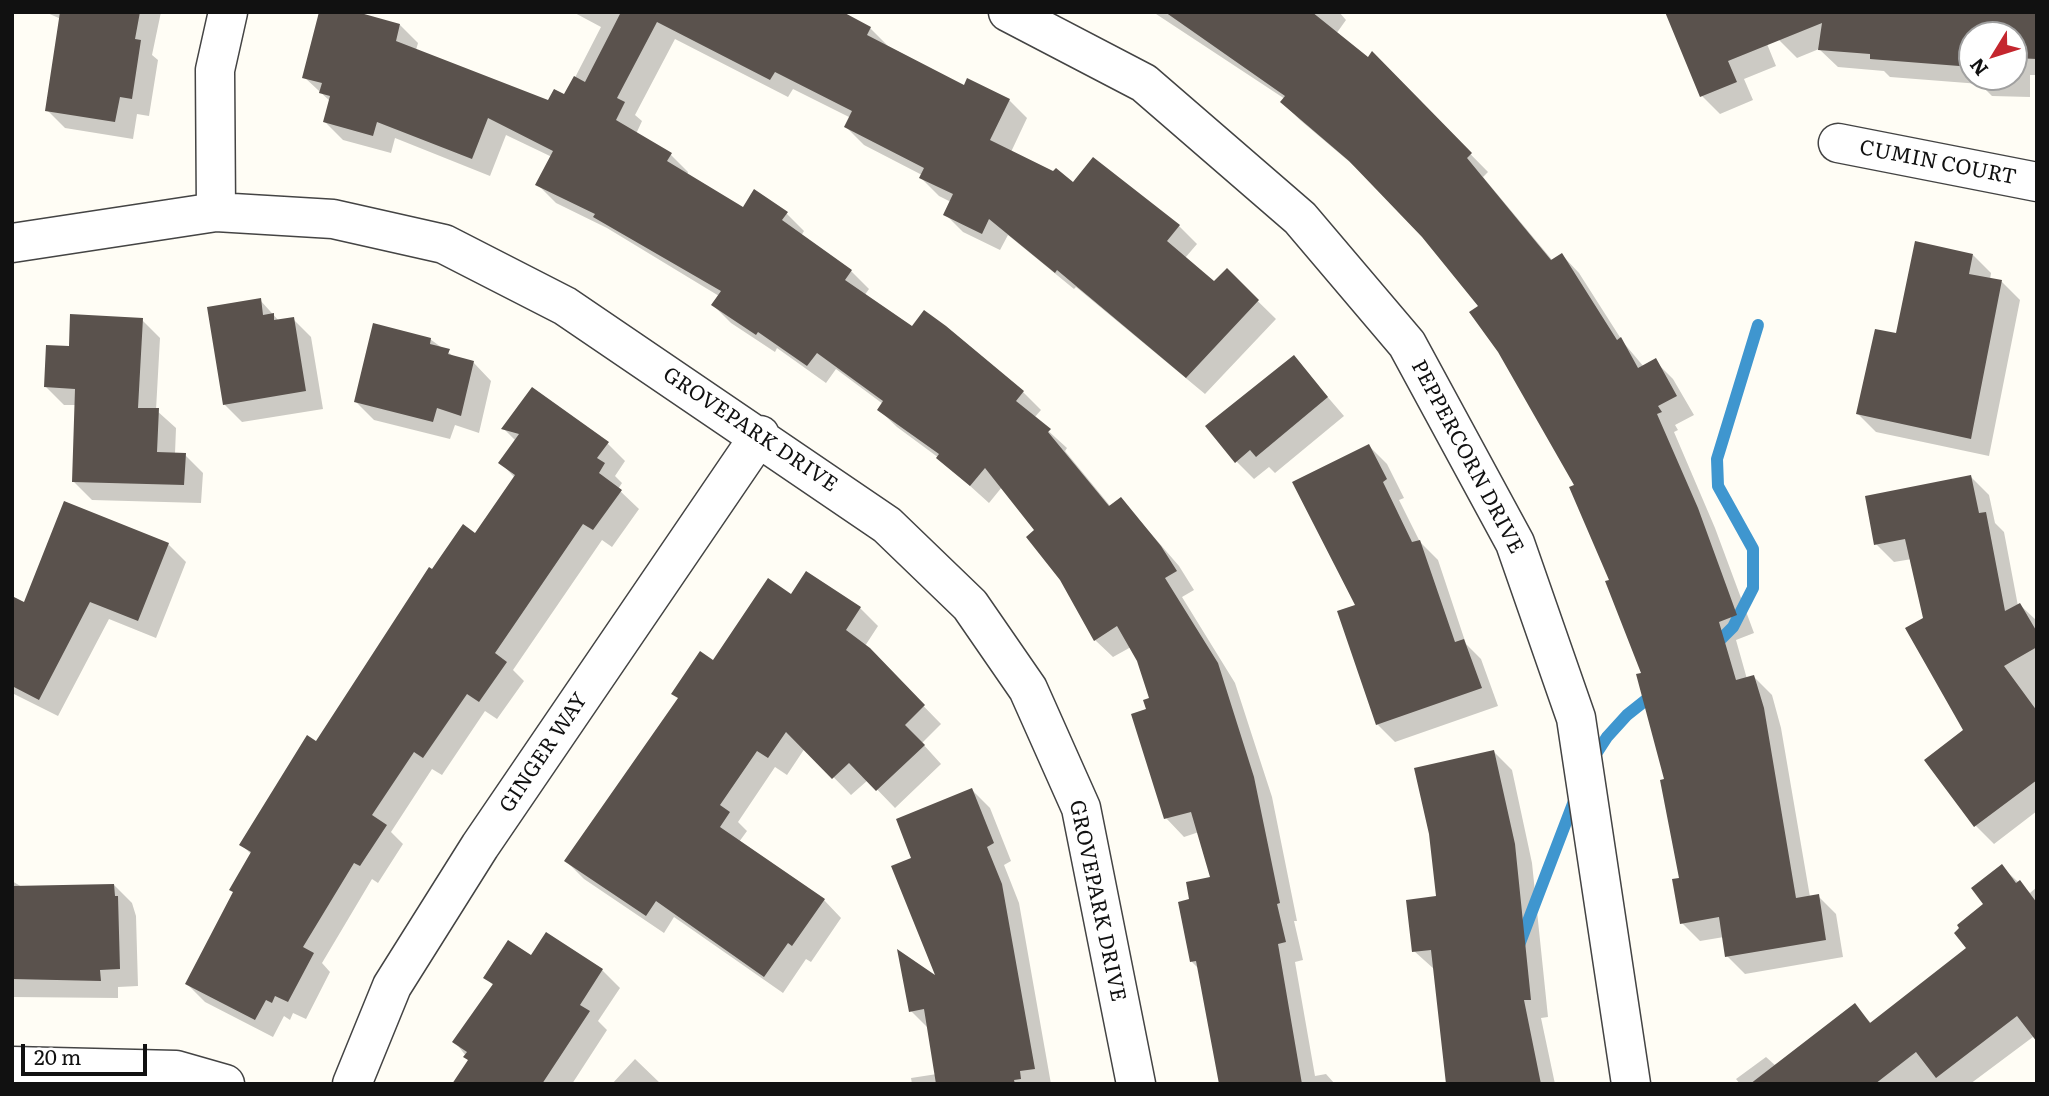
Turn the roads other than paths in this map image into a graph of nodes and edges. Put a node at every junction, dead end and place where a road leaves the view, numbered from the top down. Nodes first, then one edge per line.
1 (228, 12) edge
2 (1008, 12) edge
3 (1838, 143) dead end
4 (2037, 183) edge
5 (216, 212) junction
6 (12, 243) edge
7 (760, 436) junction
8 (12, 1066) edge
9 (225, 1084) edge
10 (352, 1084) edge
11 (1136, 1084) edge
12 (1631, 1084) edge

1 - 5 street
2 - 12 street, PEPPERCORN DRIVE
3 - 4 street, CUMIN COURT
5 - 6 street, GROVEPARK DRIVE
5 - 7 street, GROVEPARK DRIVE
7 - 10 street, GINGER WAY
7 - 11 street, GROVEPARK DRIVE
8 - 9 street

